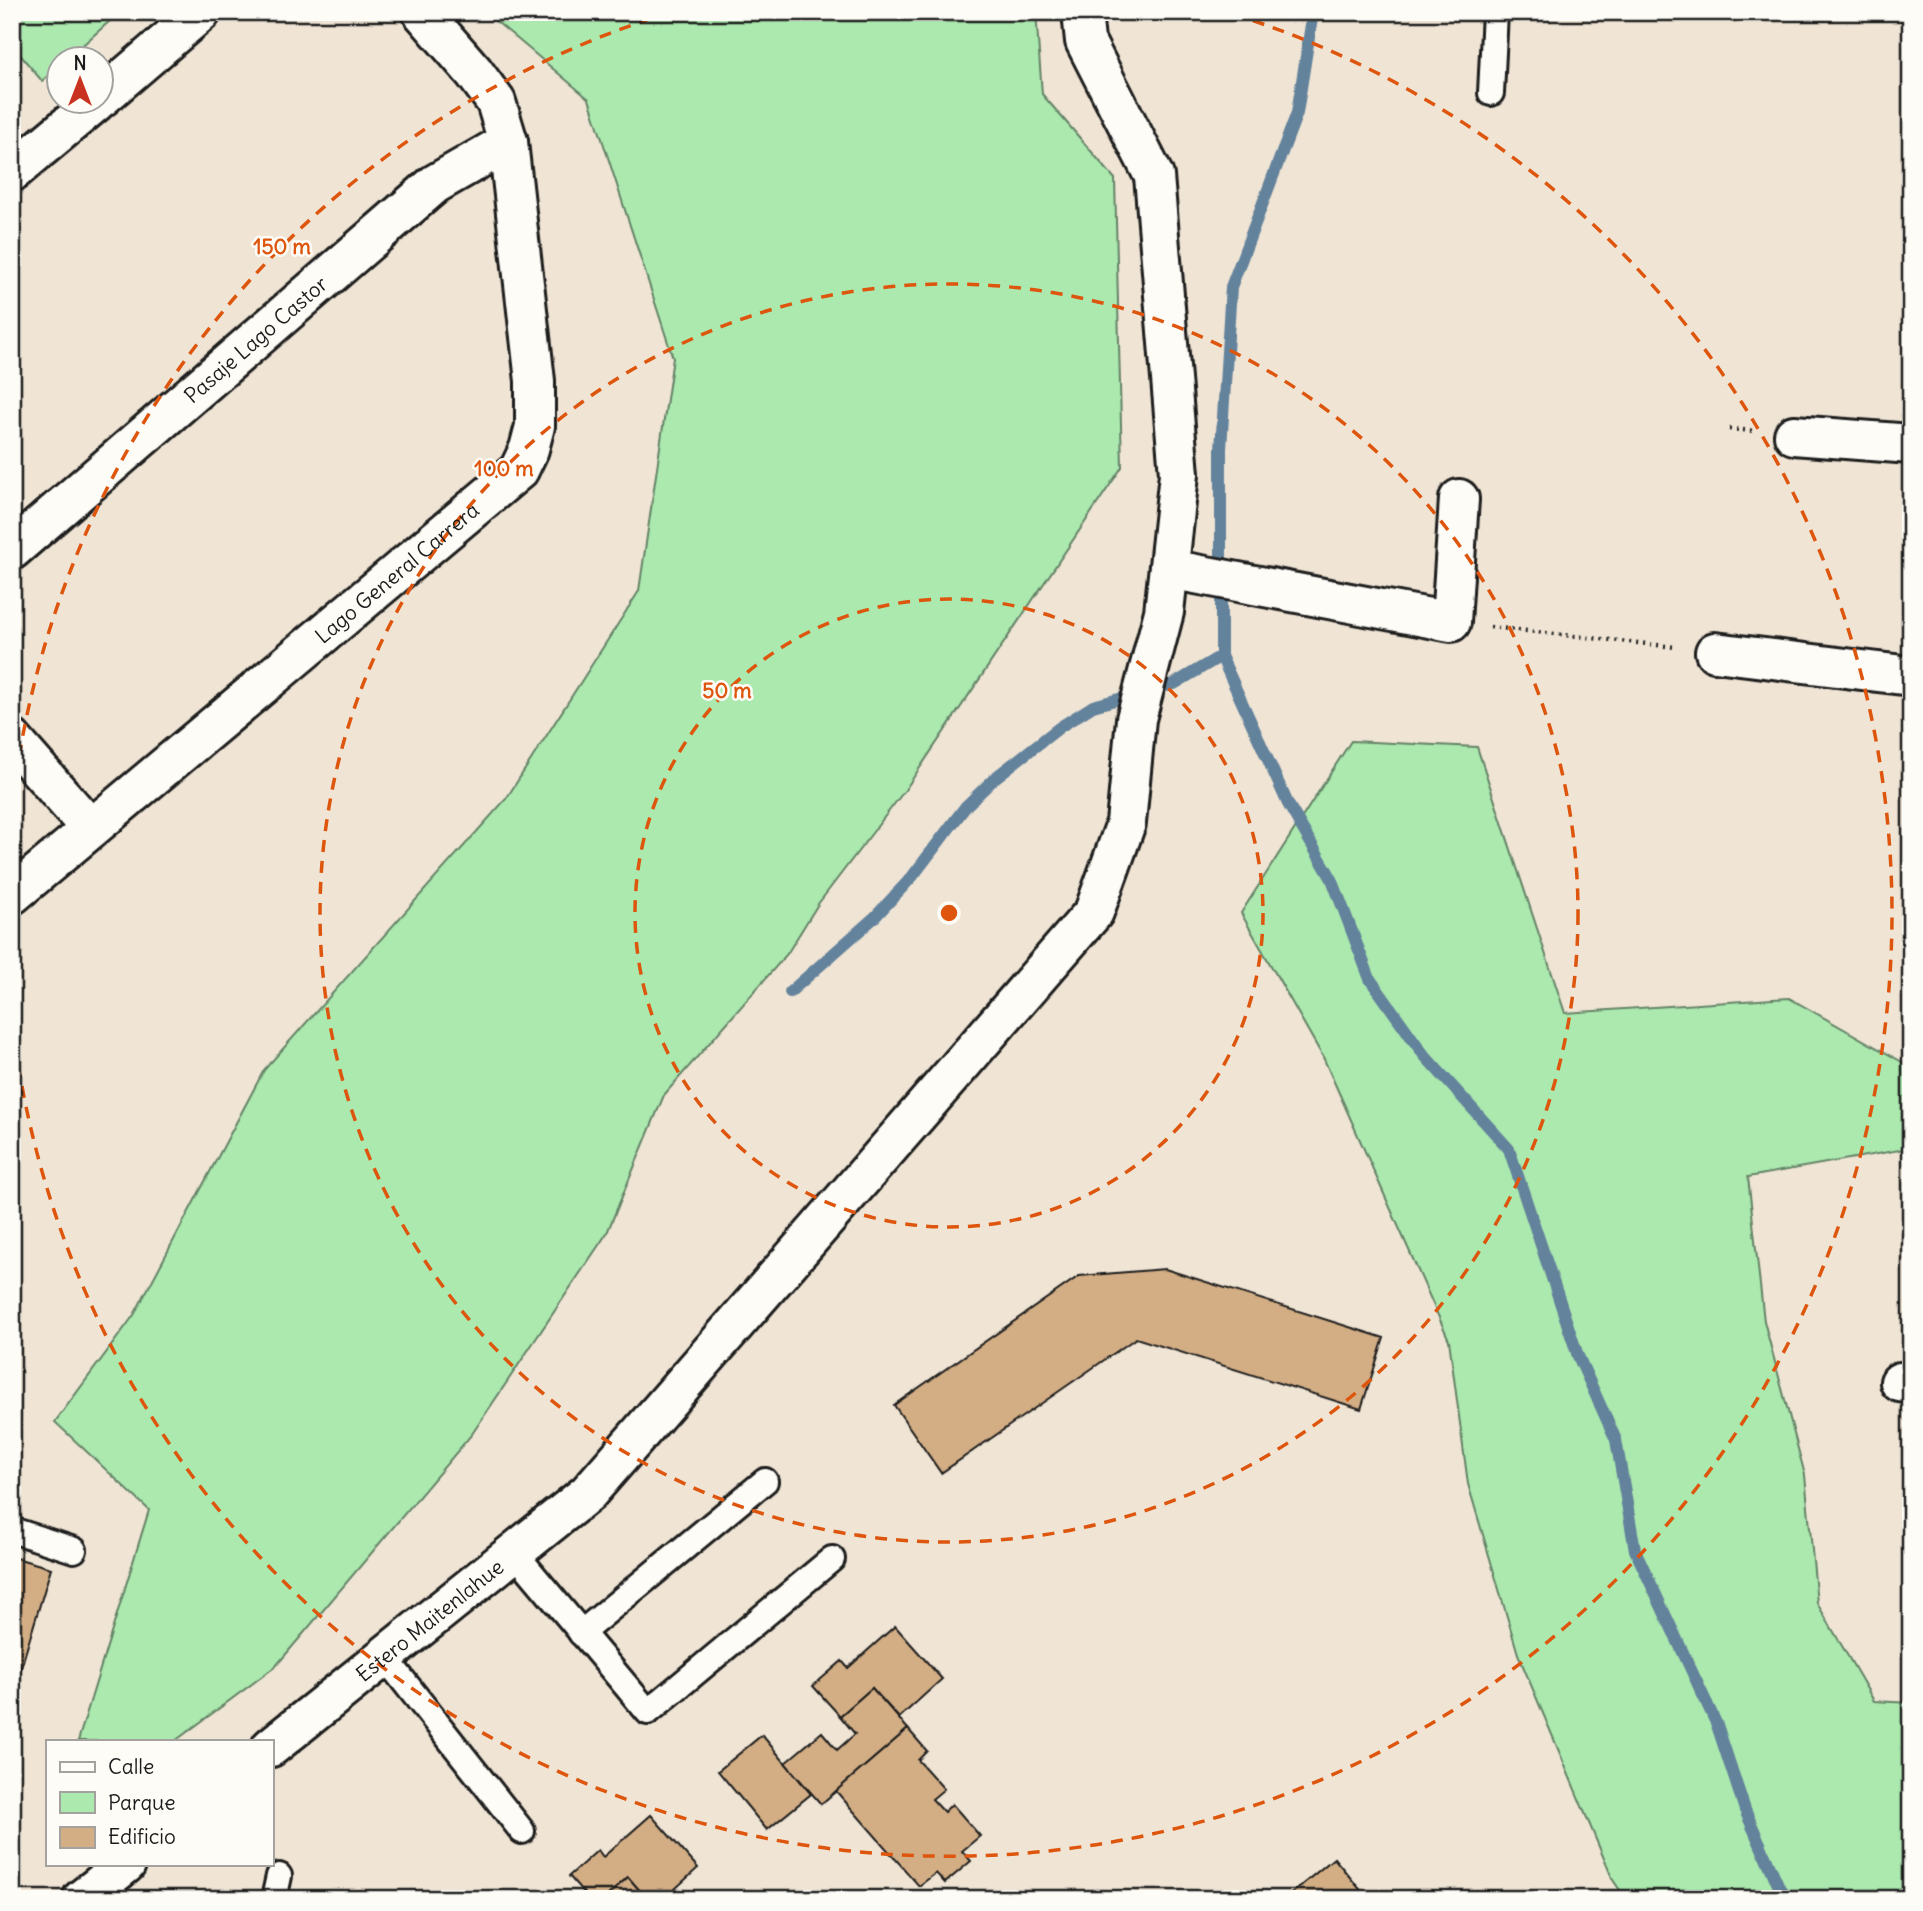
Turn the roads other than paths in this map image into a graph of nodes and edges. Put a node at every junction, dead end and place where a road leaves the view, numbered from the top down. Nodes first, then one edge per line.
1 (201, 12) edge
2 (422, 12) edge
3 (1082, 12) edge
4 (1495, 12) edge
5 (116, 85) edge
6 (1491, 93) dead end
7 (79, 116) edge
8 (508, 142) junction
9 (12, 172) edge
10 (1794, 435) dead end
11 (1911, 444) edge
12 (1460, 499) dead end
13 (12, 550) edge
14 (1169, 569) junction
15 (1714, 652) road end
16 (1911, 676) edge
17 (12, 739) edge
18 (90, 828) junction
19 (12, 895) edge
20 (765, 1481) dead end
21 (12, 1530) edge
22 (74, 1550) dead end
23 (514, 1552) junction
24 (832, 1559) dead end
25 (581, 1633) junction
26 (384, 1656) junction
27 (273, 1745) edge
28 (522, 1831) dead end
29 (123, 1866) edge
30 (82, 1899) edge

1 - 5 street
2 - 8 street, Lago General Carrera
3 - 14 street, Estero Maitenlahue
4 - 6 lane
7 - 9 street
8 - 13 street, Pasaje Lago Castor
8 - 18 street, Lago General Carrera
10 - 11 street
12 - 14 street
14 - 23 street, Estero Maitenlahue
15 - 16 street
17 - 18 street
18 - 19 street, Lago General Carrera
20 - 25 lane
21 - 22 lane
23 - 25 lane
23 - 26 street, Estero Maitenlahue
24 - 25 lane
26 - 27 street, Estero Maitenlahue
26 - 28 lane
29 - 30 street

